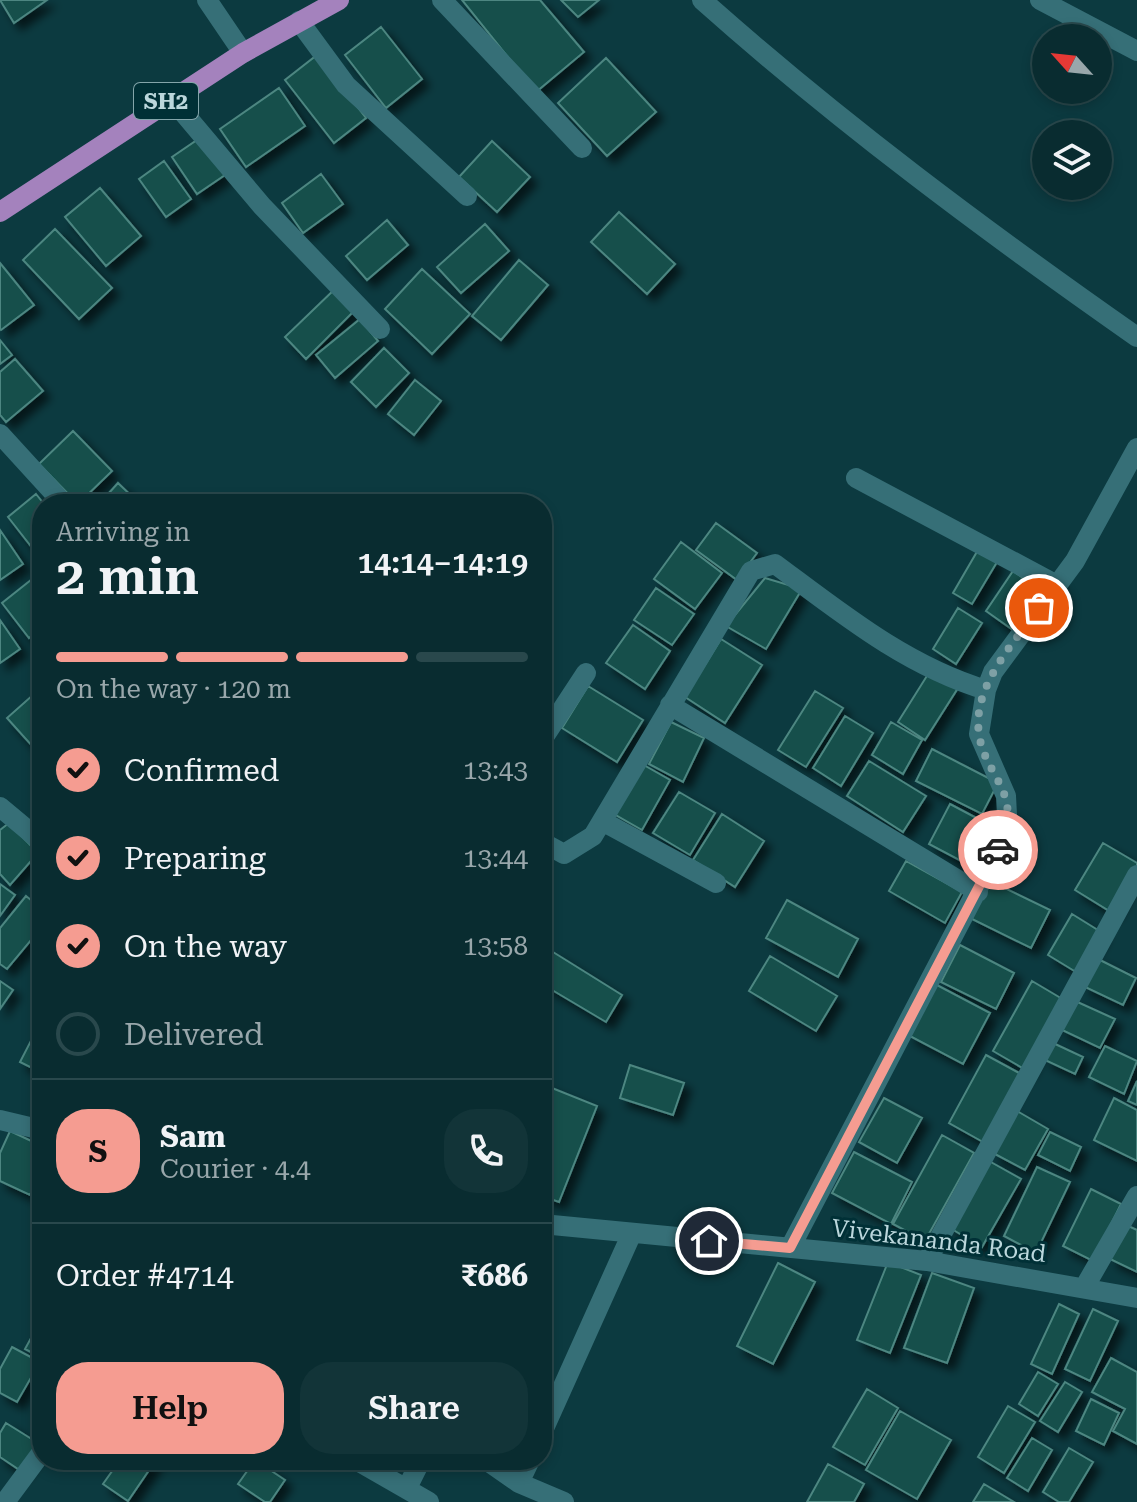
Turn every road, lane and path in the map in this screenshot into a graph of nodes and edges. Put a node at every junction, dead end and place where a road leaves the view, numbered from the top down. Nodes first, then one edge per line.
1 (207, 0) edge
2 (339, 0) edge
3 (442, 0) edge
4 (702, 0) edge
5 (1040, 0) edge
6 (299, 21) junction
7 (1137, 51) edge
8 (243, 53) junction
9 (171, 98) junction
10 (582, 148) dead end
11 (467, 196) dead end
12 (0, 212) edge
13 (380, 329) dead end
14 (1137, 337) edge
15 (0, 434) edge
16 (1135, 457) edge
17 (856, 478) dead end
18 (55, 494) edge
19 (1057, 585) junction
20 (586, 673) dead end
21 (986, 690) junction
22 (670, 705) junction
23 (552, 725) edge
24 (0, 807) edge
25 (602, 821) junction
26 (32, 834) edge
27 (552, 847) edge
28 (1137, 875) edge
29 (716, 883) dead end
30 (978, 892) junction
31 (0, 1120) edge
32 (32, 1128) edge
33 (1137, 1196) edge
34 (552, 1225) edge
35 (632, 1233) junction
36 (790, 1248) junction
37 (927, 1261) junction
38 (1084, 1288) junction
39 (1137, 1298) edge
40 (552, 1411) edge
41 (32, 1466) edge
42 (374, 1470) edge
43 (416, 1470) edge
44 (500, 1470) edge
45 (525, 1470) edge
46 (519, 1483) junction
47 (407, 1488) junction
48 (5, 1502) edge
49 (429, 1502) edge
50 (564, 1502) edge

1 - 8 street
2 - 6 main road, SH2
3 - 10 street
4 - 14 street
5 - 7 street
6 - 8 main road, SH2
6 - 11 street
8 - 9 main road, SH2
9 - 12 main road, SH2
9 - 13 street
15 - 18 street
16 - 19 street
17 - 19 street
19 - 21 street
20 - 23 street
21 - 22 street
21 - 30 street
22 - 25 street
22 - 30 street
24 - 26 street
25 - 27 street
25 - 29 street
28 - 37 street
30 - 36 street
31 - 32 street
33 - 38 street
34 - 35 street, Vivekananda Road
35 - 36 street, Vivekananda Road
35 - 40 street
36 - 37 street, Vivekananda Road
37 - 38 street, Vivekananda Road
38 - 39 street, Vivekananda Road
41 - 48 street
42 - 47 street
43 - 47 street
44 - 46 street
45 - 46 street
46 - 50 street
47 - 49 street

